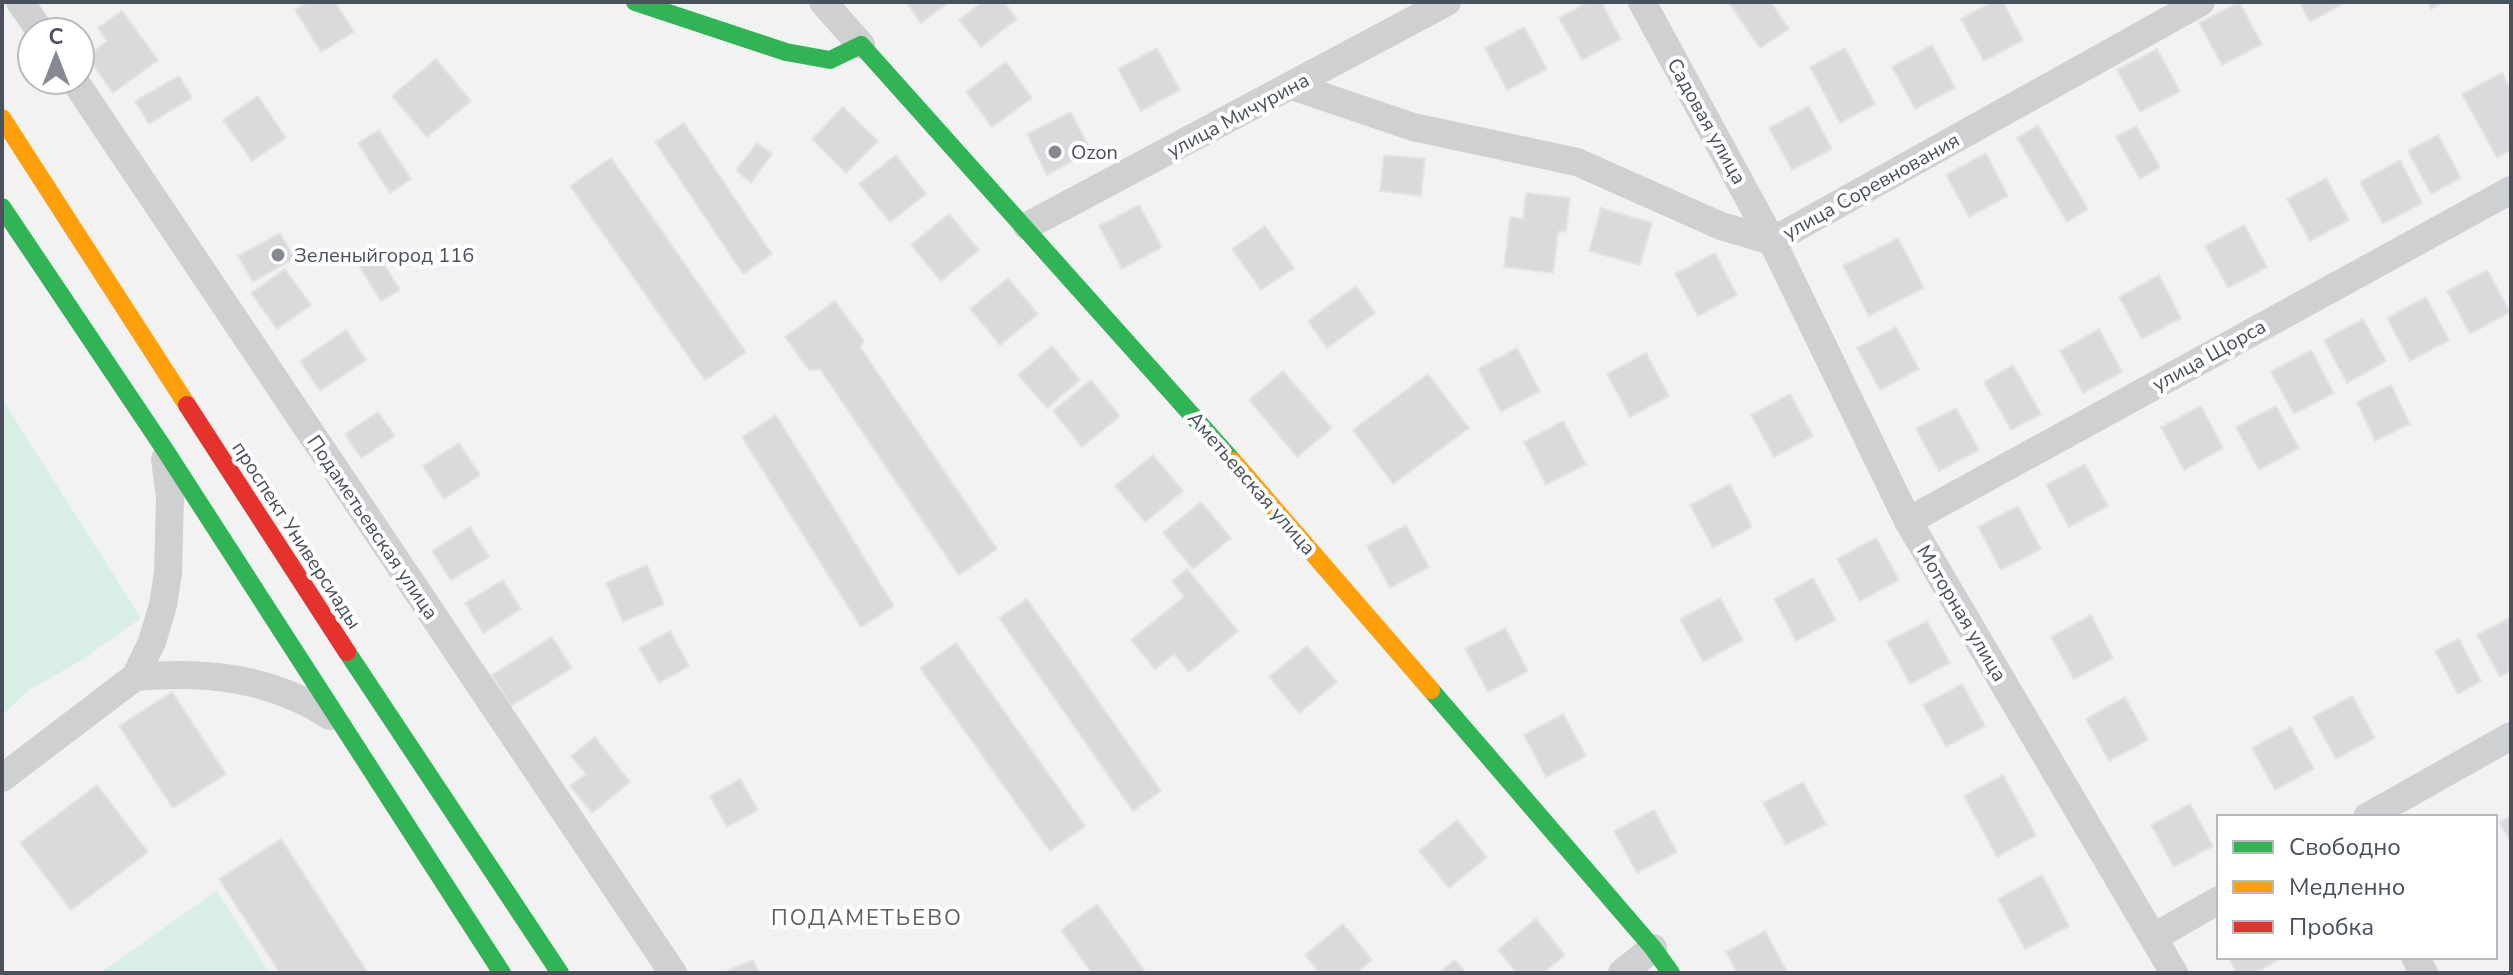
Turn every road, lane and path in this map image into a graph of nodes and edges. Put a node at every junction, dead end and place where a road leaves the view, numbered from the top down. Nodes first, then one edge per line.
1 (635, 2) edge
2 (823, 2) edge
3 (1447, 2) edge
4 (1642, 2) edge
5 (2201, 2) edge
6 (861, 45) junction
7 (1292, 86) junction
8 (85, 96) edge
9 (2, 118) edge
10 (2511, 190) edge
11 (2, 207) edge
12 (1027, 226) junction
13 (1772, 241) junction
14 (165, 450) junction
15 (1908, 521) junction
16 (135, 677) junction
17 (337, 720) junction
18 (2511, 736) edge
19 (2, 778) edge
20 (2371, 815) edge
21 (2217, 901) edge
22 (2154, 937) junction
23 (1653, 948) junction
24 (502, 973) edge
25 (560, 973) edge
26 (673, 973) edge
27 (1622, 973) edge
28 (1671, 973) edge
29 (2174, 973) edge

1 - 6 main road
2 - 6 street, Аметьевская улица
3 - 7 street, улица Мичурина
4 - 13 street, Садовая улица
5 - 13 street, улица Соревнования
6 - 12 main road, Аметьевская улица
7 - 12 street, улица Мичурина
7 - 13 street, улица Соревнования
8 - 26 street, Подаметьевская улица
9 - 25 main road, проспект Универсиады
10 - 15 street, улица Щорса
11 - 14 main road
12 - 23 main road, Аметьевская улица
13 - 15 street, Моторная улица
14 - 16 street
14 - 17 main road
15 - 22 street, Моторная улица
16 - 17 street
16 - 19 street
17 - 24 main road
18 - 20 street
21 - 22 street
22 - 29 street, Моторная улица
23 - 27 street
23 - 28 main road, Аметьевская улица

